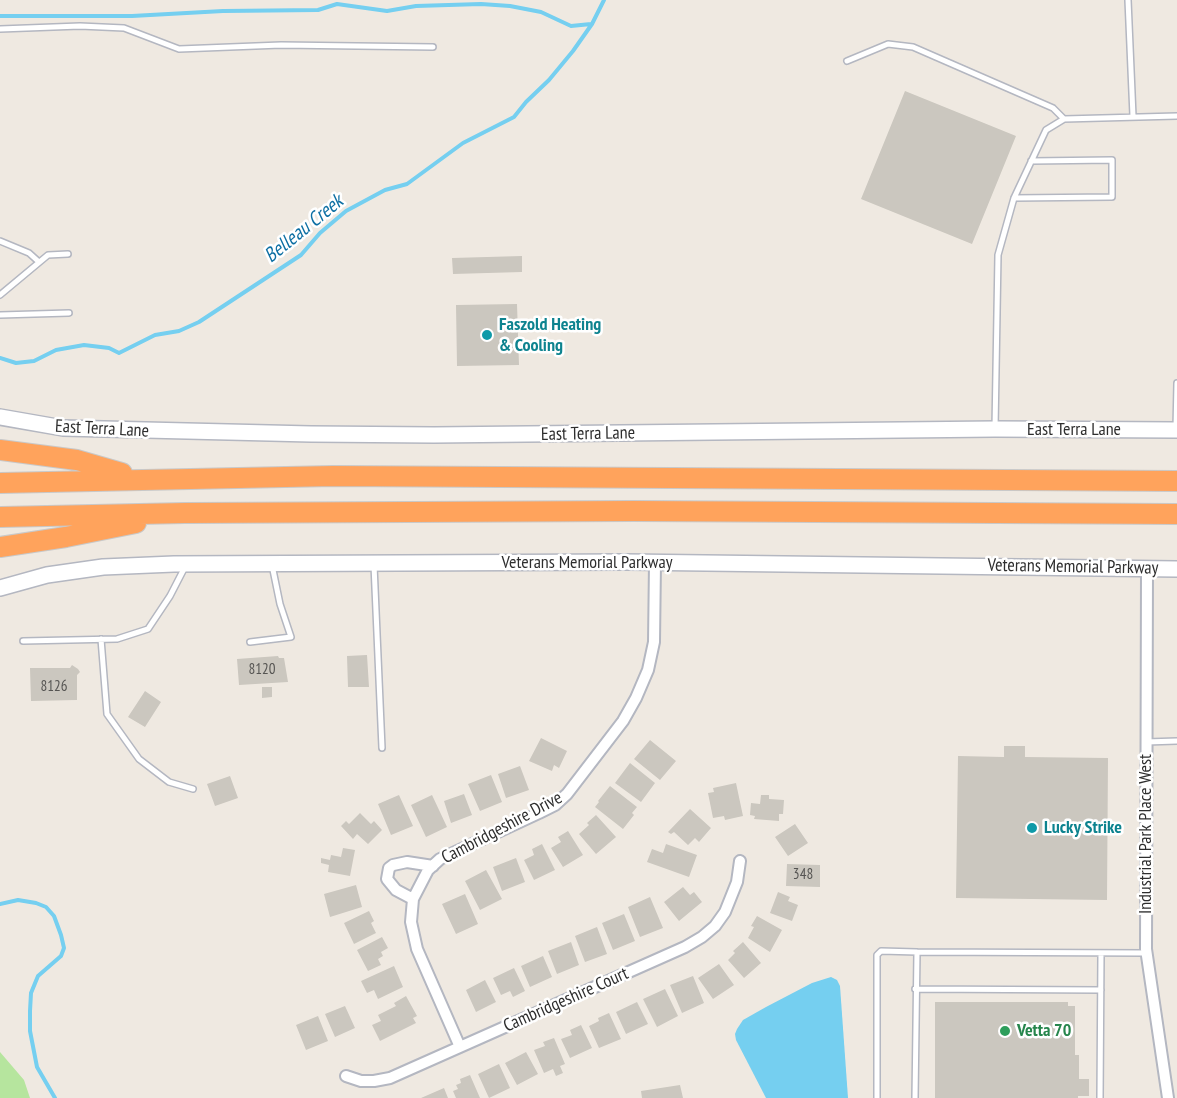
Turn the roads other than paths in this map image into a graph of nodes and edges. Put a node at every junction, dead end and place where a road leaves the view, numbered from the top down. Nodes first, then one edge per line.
1 (1128, 0) edge
2 (0, 29) edge
3 (433, 47) dead end
4 (847, 61) dead end
5 (1133, 116) junction
6 (1177, 116) edge
7 (1064, 118) junction
8 (1031, 161) junction
9 (1014, 198) junction
10 (0, 241) edge
11 (68, 254) dead end
12 (39, 262) junction
13 (0, 295) edge
14 (69, 313) dead end
15 (0, 315) edge
16 (1177, 383) edge
17 (0, 417) edge
18 (995, 429) junction
19 (1177, 430) edge
20 (0, 450) edge
21 (142, 479) junction
22 (1177, 481) edge
23 (0, 483) edge
24 (185, 513) junction
25 (1177, 514) edge
26 (0, 517) edge
27 (0, 547) edge
28 (272, 563) junction
29 (374, 563) junction
30 (655, 563) junction
31 (186, 564) junction
32 (1147, 568) junction
33 (1177, 569) edge
34 (0, 588) edge
35 (100, 639) junction
36 (23, 640) dead end
37 (250, 642) dead end
38 (1177, 741) edge
39 (1146, 742) junction
40 (382, 748) dead end
41 (193, 789) dead end
42 (740, 861) dead end
43 (433, 866) junction
44 (413, 899) junction
45 (917, 952) junction
46 (1146, 952) junction
47 (1101, 953) junction
48 (915, 989) junction
49 (1101, 990) junction
50 (460, 1047) junction
51 (346, 1076) dead end
52 (877, 1098) edge
53 (915, 1098) edge
54 (1100, 1098) edge
55 (1168, 1098) edge

1 - 5 lane
2 - 3 lane
4 - 7 lane
5 - 6 lane
5 - 7 lane
7 - 8 lane
8 - 9 lane
8 - 9 lane
9 - 18 lane
10 - 12 lane
11 - 12 lane
12 - 13 lane
14 - 15 lane
16 - 19 lane
17 - 18 street, East Terra Lane
18 - 19 street, East Terra Lane
20 - 21 highway
21 - 22 highway
21 - 23 highway
24 - 25 highway
24 - 26 highway
24 - 27 highway
28 - 29 street, Veterans Memorial Parkway
28 - 31 street, Veterans Memorial Parkway
28 - 37 lane
29 - 30 street, Veterans Memorial Parkway
29 - 40 lane
30 - 32 street, Veterans Memorial Parkway
30 - 43 street, Cambridgeshire Drive
31 - 34 street, Veterans Memorial Parkway
31 - 35 lane
32 - 33 street, Veterans Memorial Parkway
32 - 39 street, Industrial Park Place West
35 - 36 lane
35 - 41 lane
38 - 39 lane
39 - 46 street, Industrial Park Place West
42 - 50 street, Cambridgeshire Court
43 - 44 street, Cambridgeshire Drive
43 - 44 street, Cambridgeshire Drive
44 - 50 street, Cambridgeshire Drive
45 - 47 lane
45 - 48 lane
45 - 52 lane
46 - 47 lane
46 - 55 street, Industrial Park Place West
47 - 49 lane
48 - 49 lane
48 - 53 lane
49 - 54 lane
50 - 51 street, Cambridgeshire Court

